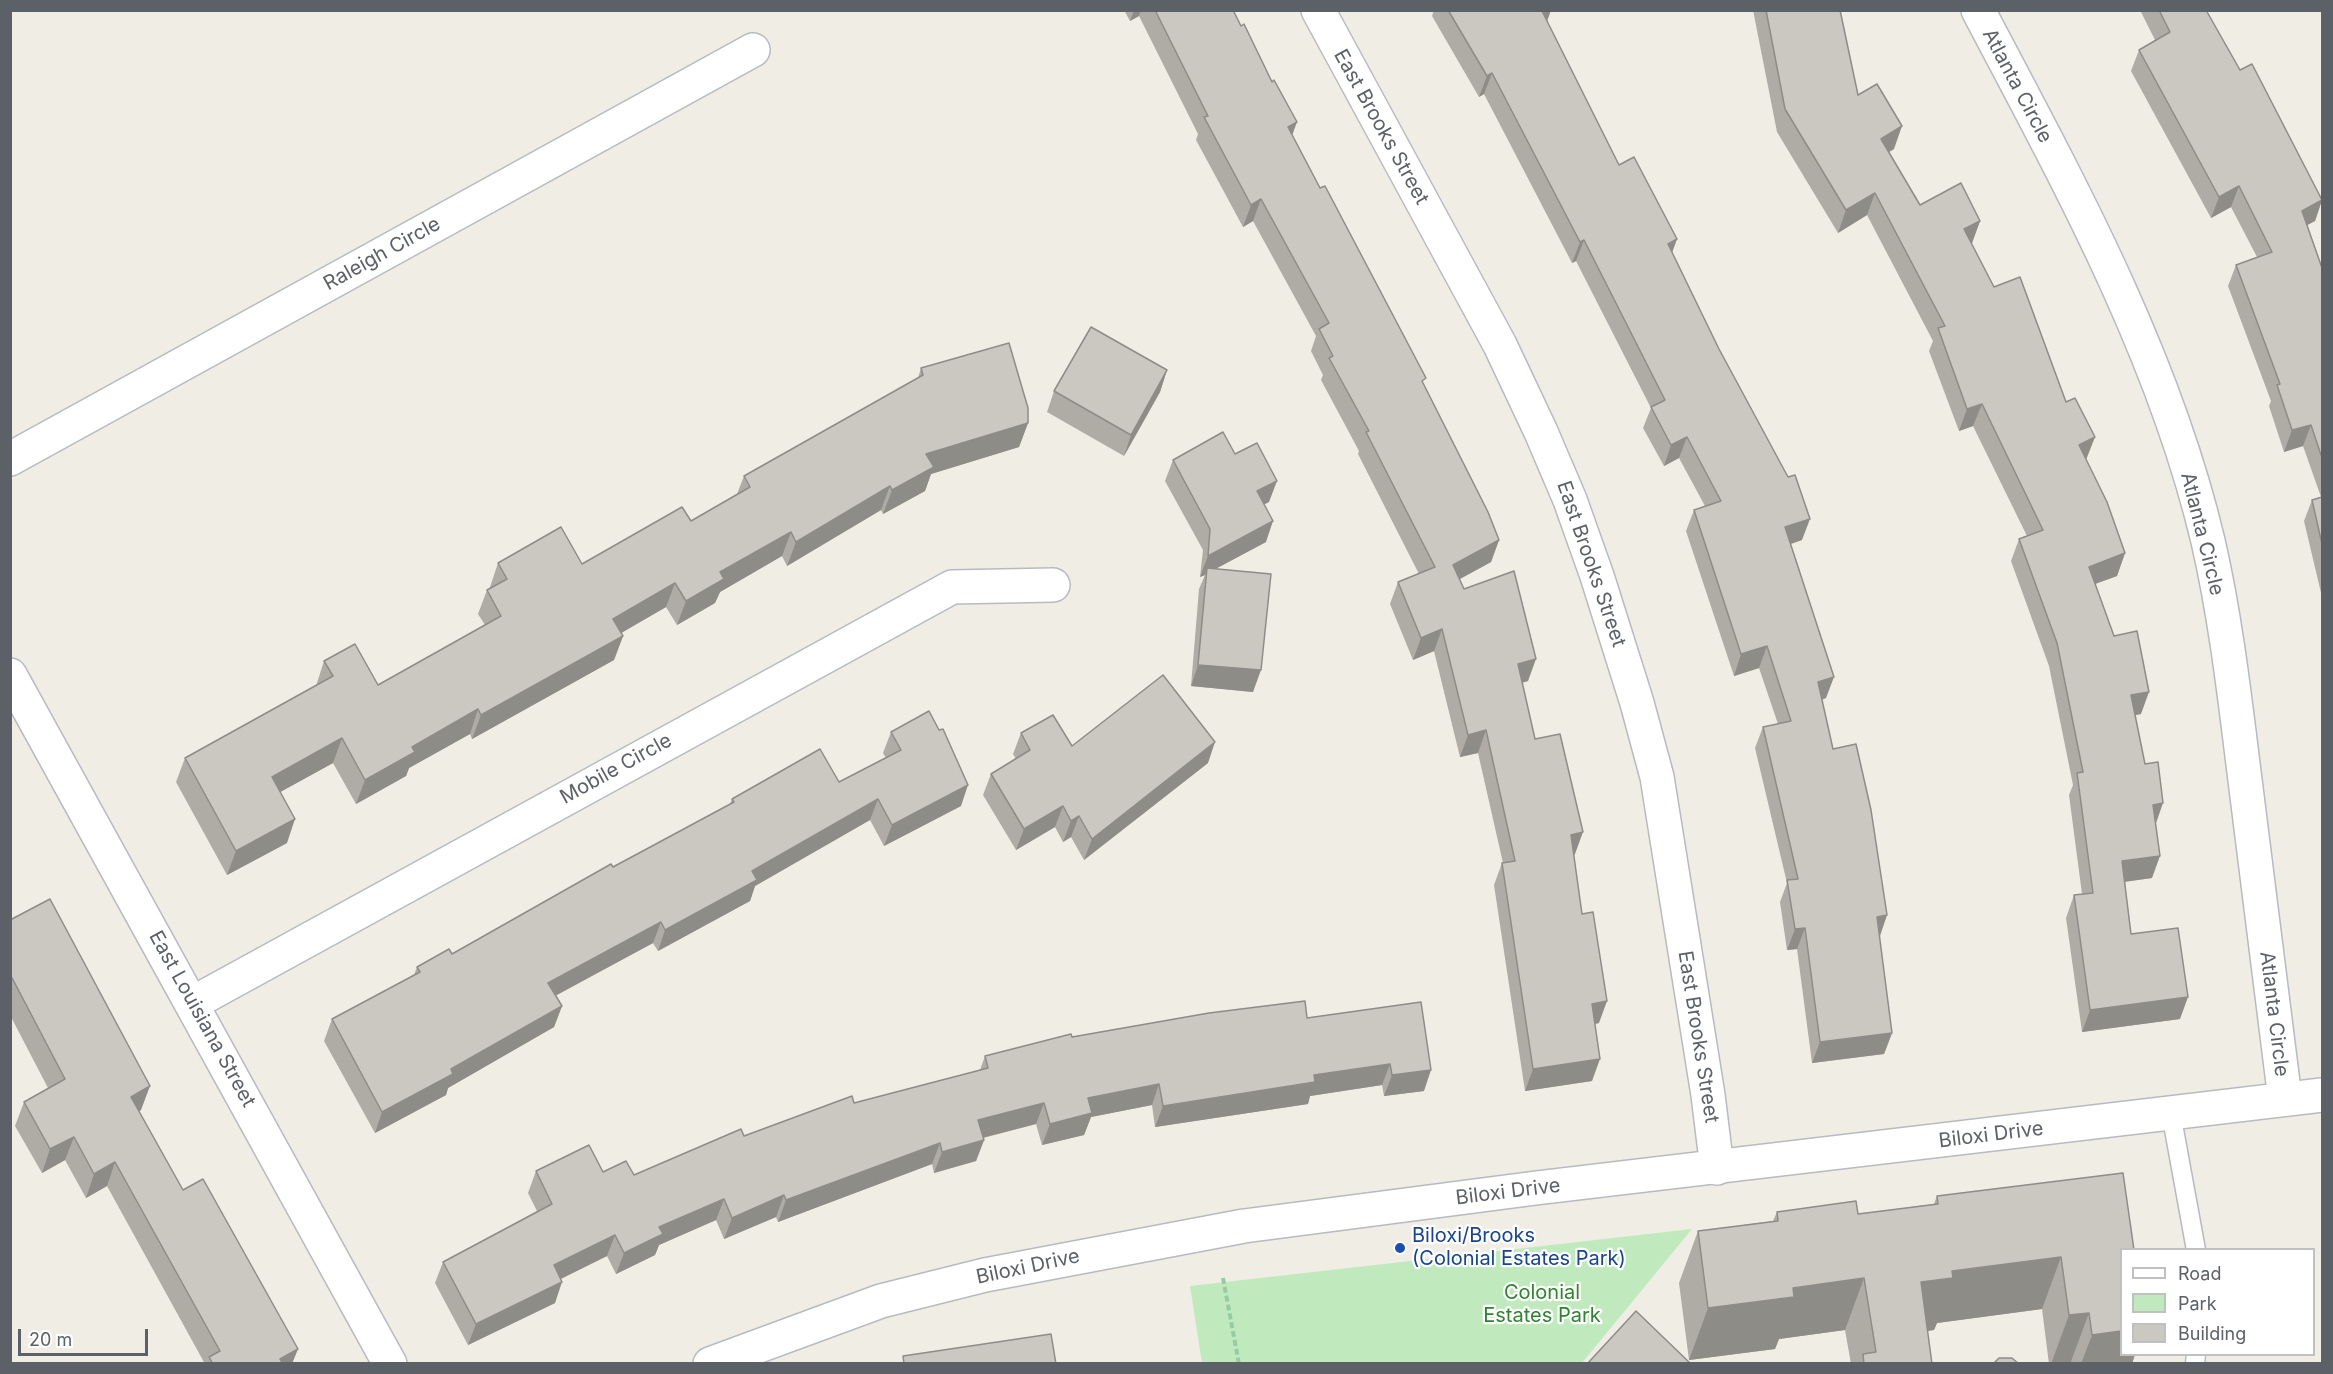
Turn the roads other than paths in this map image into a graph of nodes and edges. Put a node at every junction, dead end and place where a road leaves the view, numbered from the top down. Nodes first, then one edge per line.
1 (1317, 10) edge
2 (1978, 10) edge
3 (753, 50) dead end
4 (10, 459) edge
5 (1053, 585) dead end
6 (10, 675) edge
7 (193, 1003) junction
8 (2322, 1095) edge
9 (2285, 1099) junction
10 (2171, 1113) junction
11 (1717, 1168) junction
12 (2196, 1248) edge
13 (390, 1364) edge
14 (710, 1364) edge

1 - 11 street, East Brooks Street
2 - 9 street, Atlanta Circle
3 - 4 street, Raleigh Circle
5 - 7 street, Mobile Circle
6 - 7 street, East Louisiana Street
7 - 13 street, East Louisiana Street
8 - 9 street, Biloxi Drive
9 - 10 street, Biloxi Drive
10 - 11 street, Biloxi Drive
10 - 12 lane
11 - 14 street, Biloxi Drive

